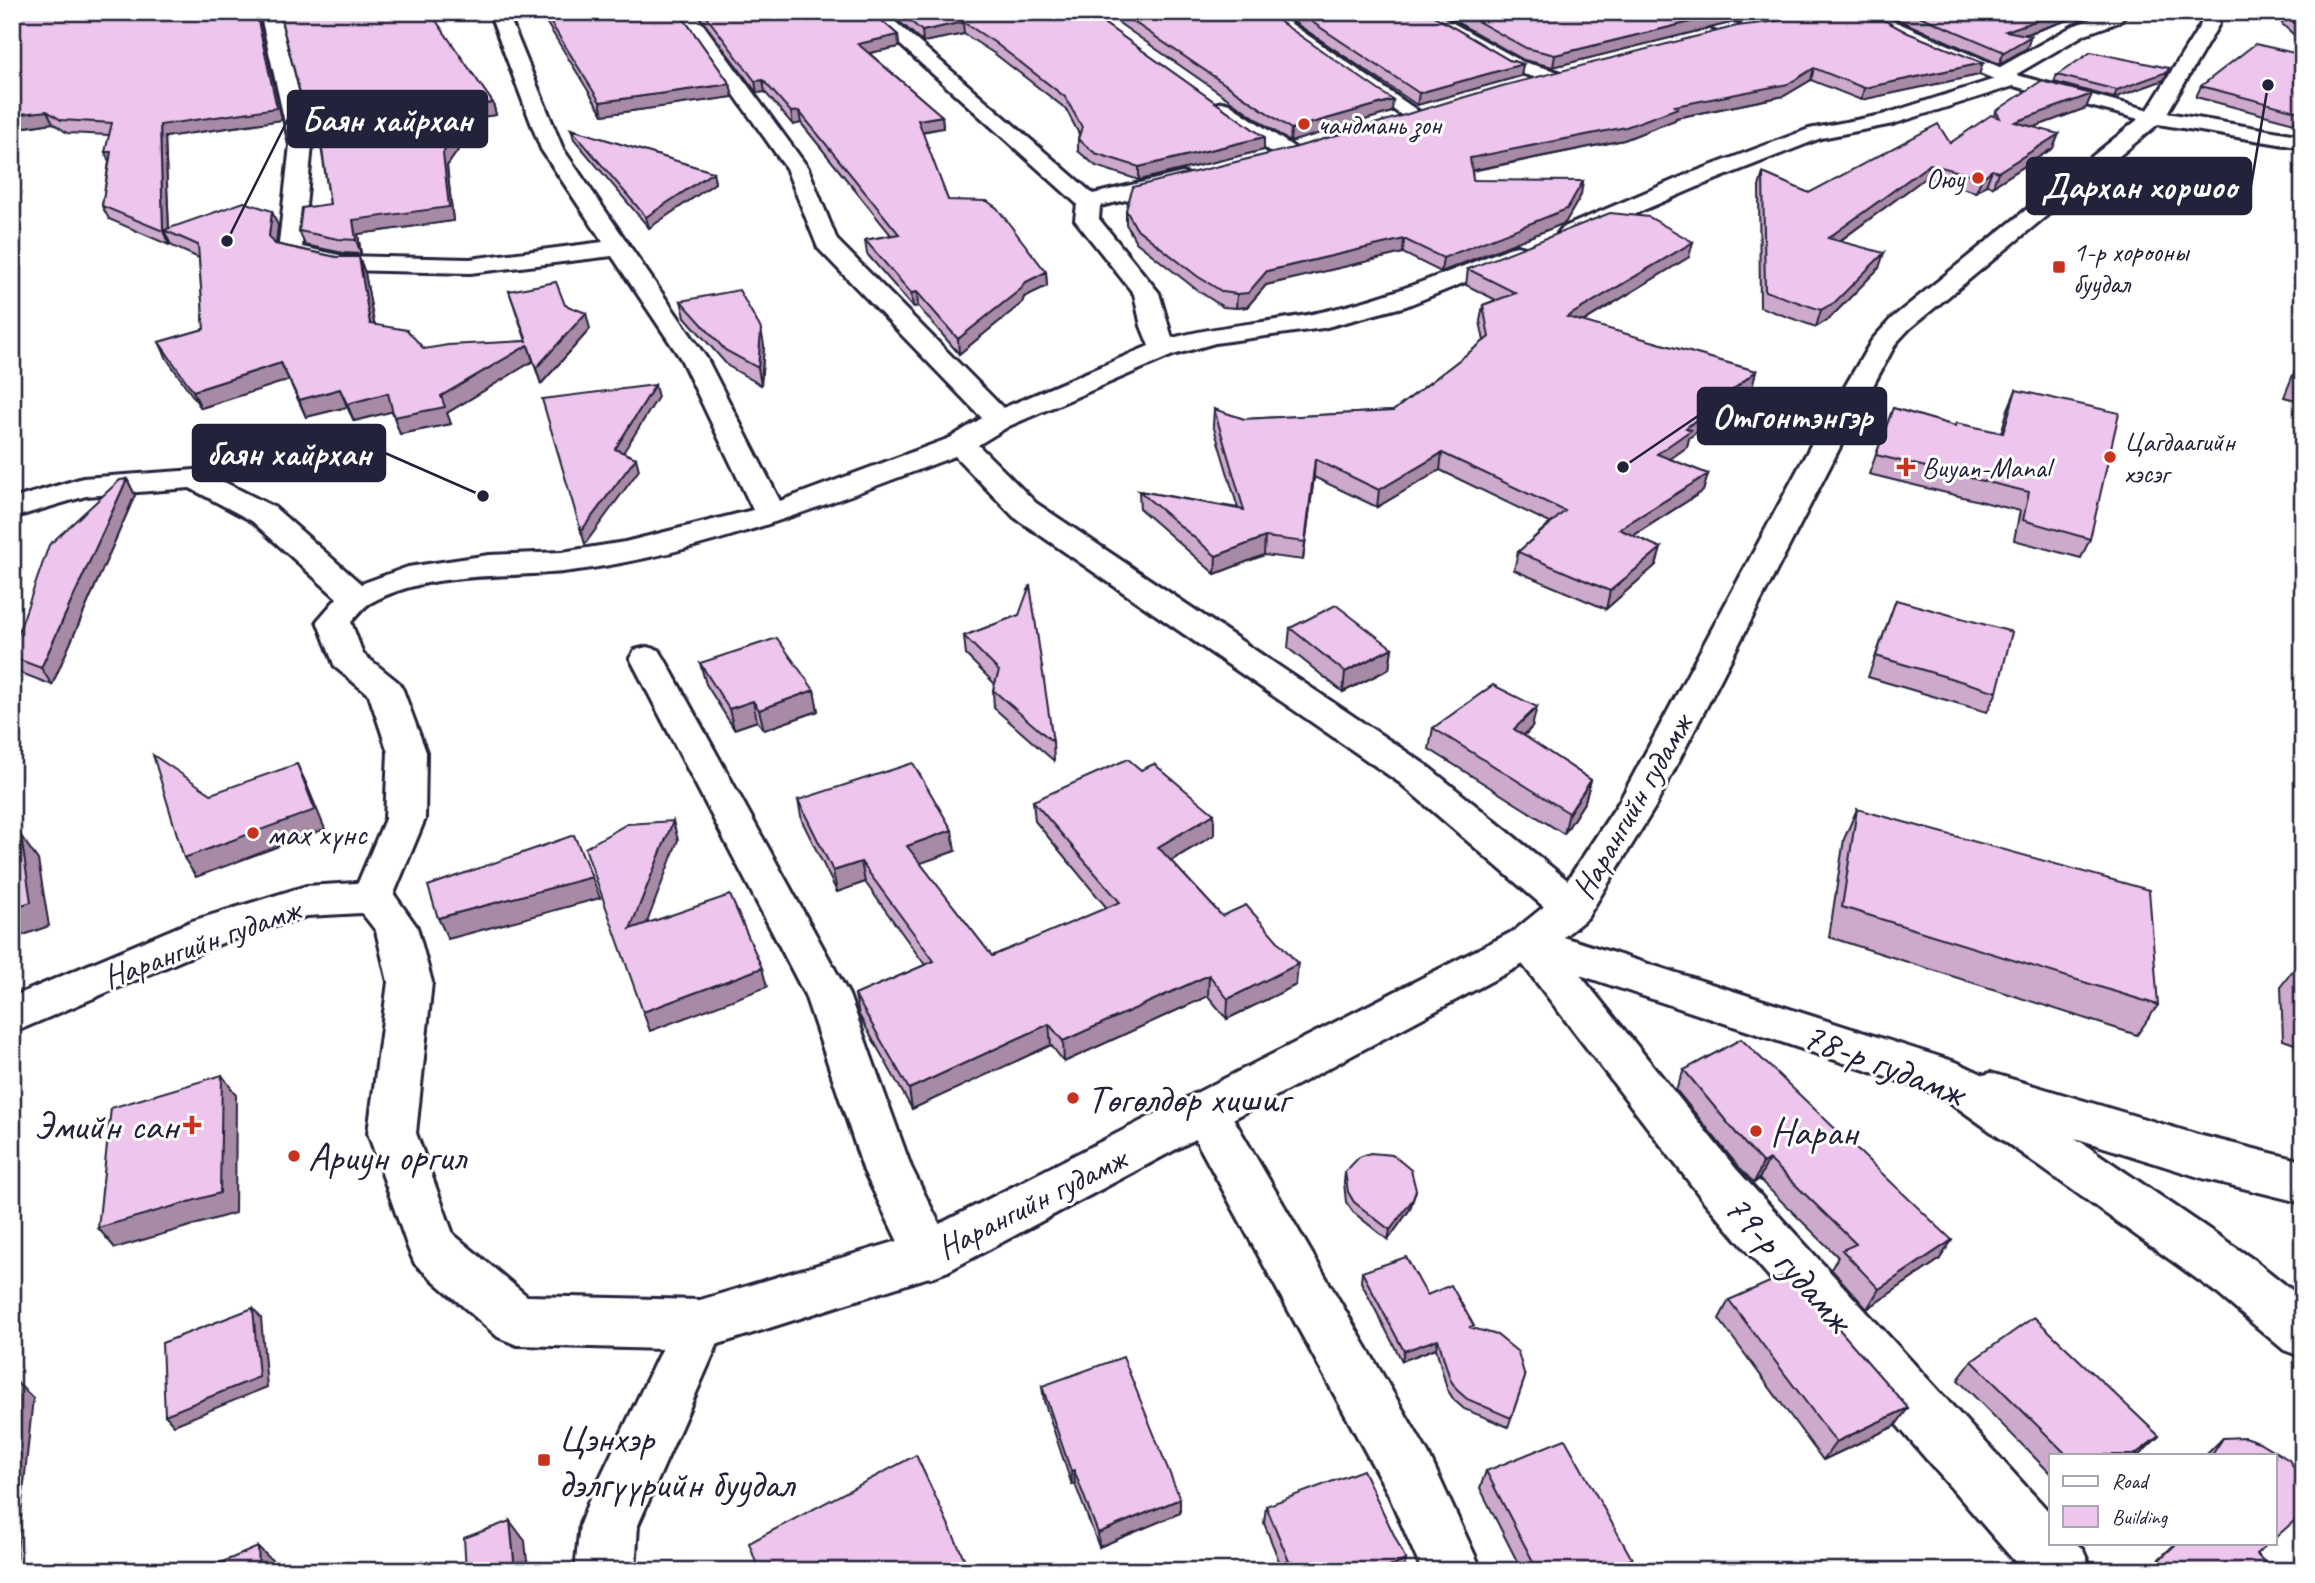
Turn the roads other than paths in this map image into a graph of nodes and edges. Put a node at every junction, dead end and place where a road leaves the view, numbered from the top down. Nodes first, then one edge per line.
1 (268, 12) edge
2 (498, 12) edge
3 (685, 12) edge
4 (873, 12) edge
5 (1262, 12) edge
6 (1420, 12) edge
7 (1687, 12) edge
8 (1858, 12) edge
9 (2119, 12) edge
10 (2211, 12) edge
11 (1686, 42) edge
12 (2007, 78) junction
13 (1504, 89) edge
14 (1211, 100) edge
15 (2154, 117) junction
16 (1381, 125) edge
17 (2303, 142) edge
18 (1248, 163) edge
19 (1208, 173) edge
20 (1089, 202) junction
21 (617, 248) junction
22 (1164, 349) junction
23 (999, 420) junction
24 (960, 444) junction
25 (12, 509) edge
26 (771, 516) junction
27 (356, 597) junction
28 (647, 658) dead end
29 (373, 897) junction
30 (1572, 907) junction
31 (1529, 942) junction
32 (12, 1016) edge
33 (1956, 1081) junction
34 (1205, 1113) junction
35 (2303, 1182) edge
36 (930, 1255) junction
37 (700, 1325) junction
38 (2303, 1332) edge
39 (605, 1571) edge
40 (1452, 1571) edge
41 (2063, 1571) edge

1 - 21 street
2 - 21 street
3 - 23 street
4 - 20 street
5 - 16 street
6 - 13 street
7 - 11 street
8 - 12 street
9 - 12 street
10 - 15 street, Нарангийн гудамж
12 - 15 street
12 - 22 street
14 - 18 street
15 - 17 street
15 - 30 street, Нарангийн гудамж
19 - 20 street
20 - 22 street
21 - 26 street
22 - 23 street
23 - 24 street
24 - 26 street
24 - 30 street
25 - 27 street
26 - 27 street
27 - 29 street
28 - 36 street
29 - 32 street, Нарангийн гудамж
29 - 37 street, Нарангийн гудамж
30 - 31 street, Нарангийн гудамж
31 - 33 street, 78-р гудамж
31 - 34 street, Нарангийн гудамж
31 - 41 street, 79-р гудамж
33 - 35 street
33 - 38 street, 78-р гудамж
34 - 36 street, Нарангийн гудамж
34 - 40 street
36 - 37 street, Нарангийн гудамж
37 - 39 street

